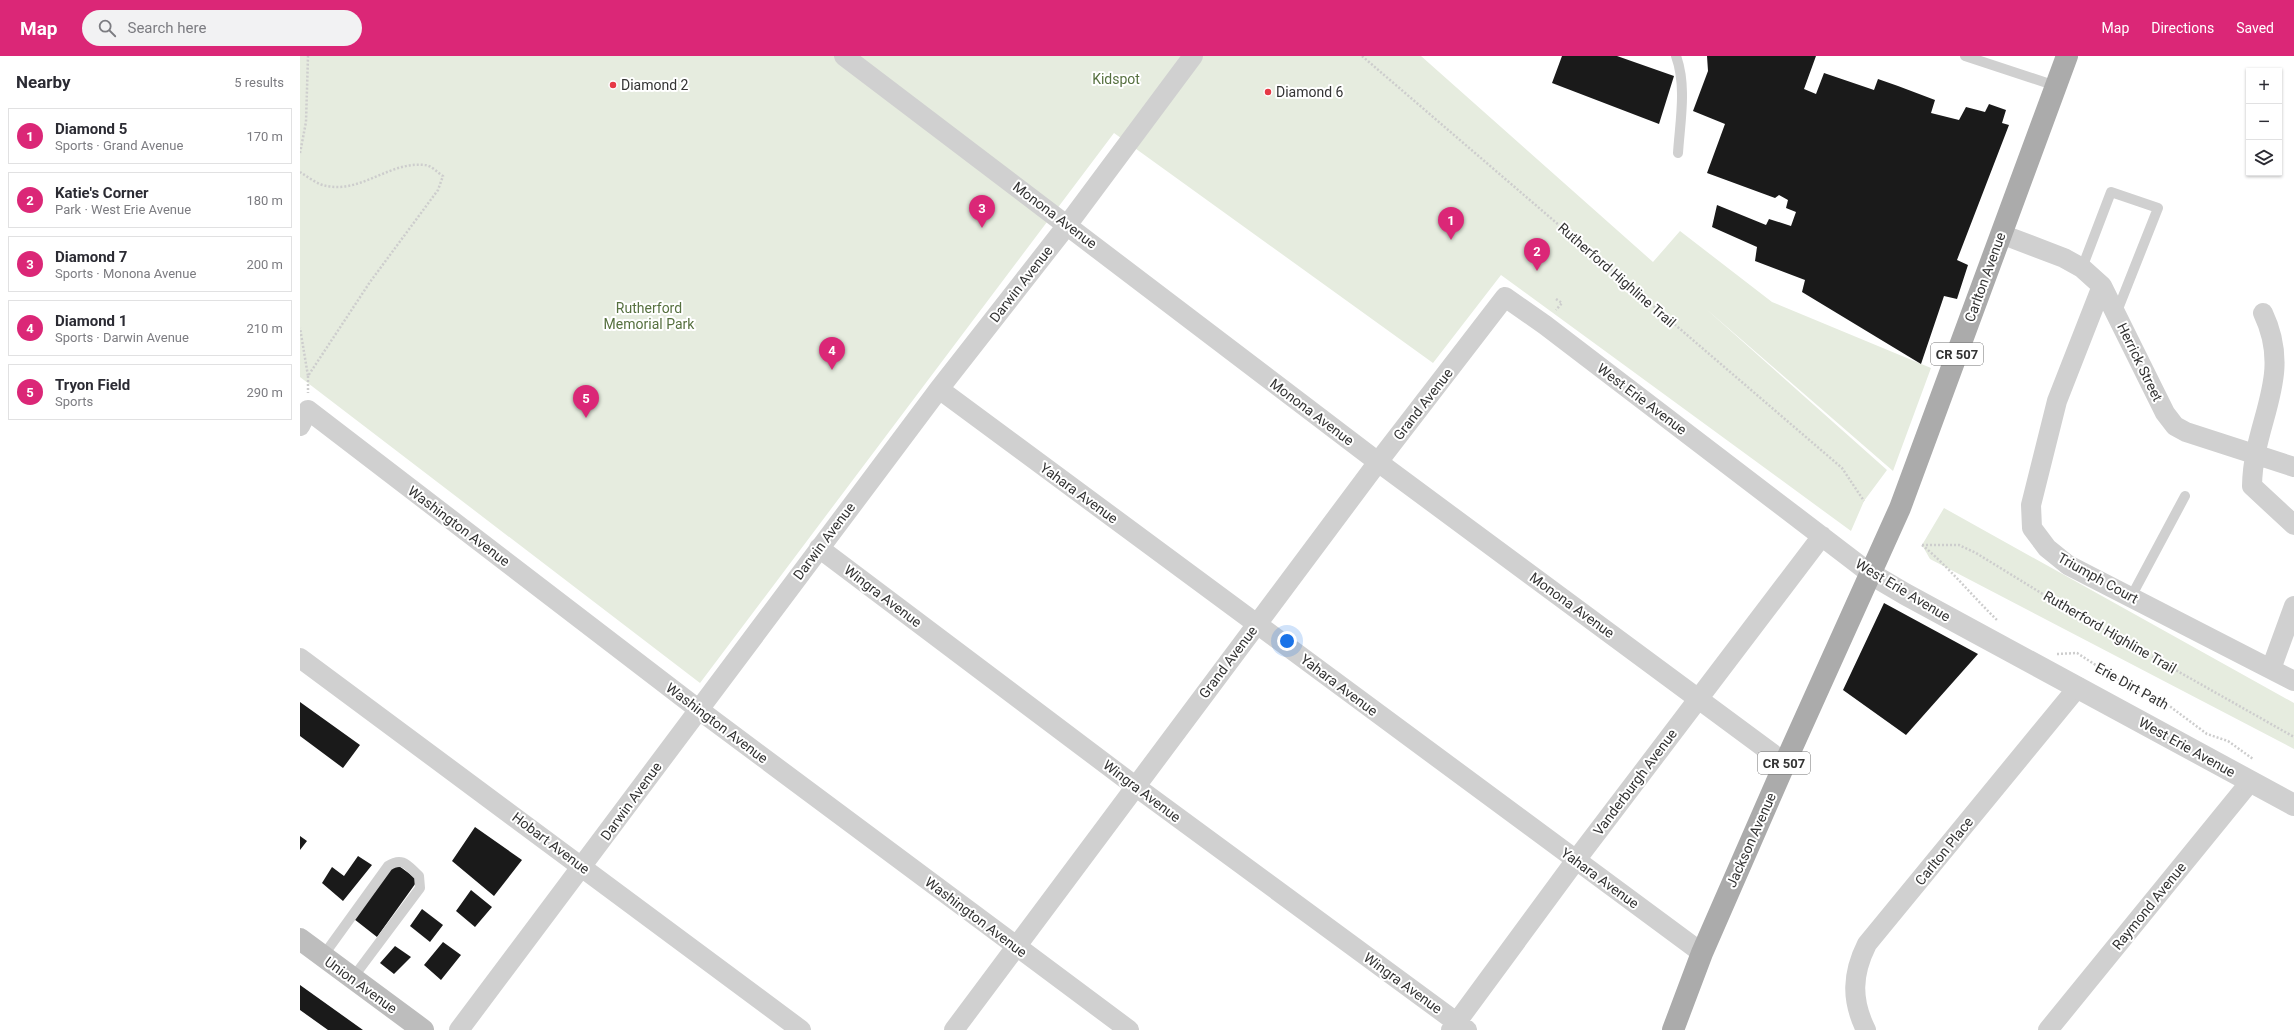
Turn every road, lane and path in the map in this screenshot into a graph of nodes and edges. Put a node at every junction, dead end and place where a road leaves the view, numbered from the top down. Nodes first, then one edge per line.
1 (308, 56) edge
2 (844, 56) edge
3 (1193, 56) edge
4 (1362, 56) edge
5 (1676, 56) edge
6 (1965, 56) edge
7 (2068, 56) edge
8 (2056, 86) junction
9 (300, 153) edge
10 (1678, 153) dead end
11 (300, 172) edge
12 (1068, 224) junction
13 (2001, 234) junction
14 (2082, 268) junction
15 (2102, 286) junction
16 (1505, 297) joint
17 (2263, 313) dead end
18 (2116, 314) junction
19 (300, 328) edge
20 (939, 389) junction
21 (304, 418) edge
22 (2255, 455) junction
23 (1378, 462) junction
24 (2294, 467) edge
25 (2185, 496) dead end
26 (1904, 499) joint
27 (1864, 501) dead end
28 (2294, 525) edge
29 (1822, 536) junction
30 (819, 548) junction
31 (1871, 574) junction
32 (2131, 597) junction
33 (2294, 606) edge
34 (1257, 624) junction
35 (2004, 625) dead end
36 (2049, 654) dead end
37 (300, 658) edge
38 (2270, 669) junction
39 (2294, 681) edge
40 (2078, 687) junction
41 (1698, 699) junction
42 (698, 709) junction
43 (2294, 737) edge
44 (1784, 762) junction
45 (2255, 773) junction
46 (1135, 786) junction
47 (2294, 805) edge
48 (1576, 860) junction
49 (583, 867) junction
50 (300, 939) edge
51 (1015, 947) junction
52 (1702, 953) junction
53 (323, 956) junction
54 (352, 979) junction
55 (1458, 1027) edge
56 (423, 1030) edge
57 (460, 1030) edge
58 (801, 1030) edge
59 (954, 1030) edge
60 (1129, 1030) edge
61 (1673, 1030) edge
62 (1866, 1030) edge
63 (2048, 1030) edge

1 - 9 path
2 - 12 street, Monona Avenue
3 - 12 street, Darwin Avenue
4 - 27 path, Rutherford Highline Trail
5 - 10 lane
6 - 8 lane
7 - 8 main road, Carlton Avenue / CR 507
8 - 13 main road, Carlton Avenue / CR 507
11 - 19 path
12 - 20 street, Darwin Avenue
12 - 23 street, Monona Avenue
13 - 14 street, Herrick Street
13 - 26 main road, Carlton Avenue / CR 507
14 - 15 street, Herrick Street
14 - 18 lane
15 - 18 street, Herrick Street
15 - 32 street, Triumph Court
16 - 23 street, Grand Avenue
16 - 29 street, West Erie Avenue
17 - 22 street
18 - 22 street, Herrick Street
20 - 30 street, Darwin Avenue
20 - 34 street, Yahara Avenue
21 - 42 street, Washington Avenue
22 - 24 street, Herrick Street
22 - 28 street
23 - 34 street, Grand Avenue
23 - 41 street, Monona Avenue
25 - 32 lane
26 - 31 main road, Jackson Avenue / CR 507
29 - 31 street, West Erie Avenue
29 - 41 street, Vanderburgh Avenue
30 - 42 street, Darwin Avenue
30 - 46 street, Wingra Avenue
31 - 40 street, West Erie Avenue
31 - 44 main road, Jackson Avenue / CR 507
32 - 38 street, Triumph Court
33 - 38 street
34 - 46 street, Grand Avenue
34 - 48 street, Yahara Avenue
35 - 43 path, Rutherford Highline Trail
36 - 45 path, Erie Dirt Path
37 - 49 street, Hobart Avenue
38 - 39 street, Triumph Court
40 - 45 street, West Erie Avenue
40 - 62 street, Carlton Place
41 - 44 street, Monona Avenue
41 - 48 street, Vanderburgh Avenue
42 - 49 street, Darwin Avenue
42 - 51 street, Washington Avenue
44 - 52 main road, Jackson Avenue / CR 507
45 - 47 street, West Erie Avenue
45 - 63 street, Raymond Avenue
46 - 51 street, Grand Avenue
46 - 55 street, Wingra Avenue
48 - 52 street, Yahara Avenue
48 - 55 street, Vanderburgh Avenue
49 - 57 street, Darwin Avenue
49 - 58 street, Hobart Avenue
50 - 53 main road, Union Avenue
51 - 59 street, Grand Avenue
51 - 60 street, Washington Avenue
52 - 61 main road, Jackson Avenue / CR 507
53 - 54 main road, Union Avenue
53 - 54 lane
54 - 56 main road, Union Avenue

